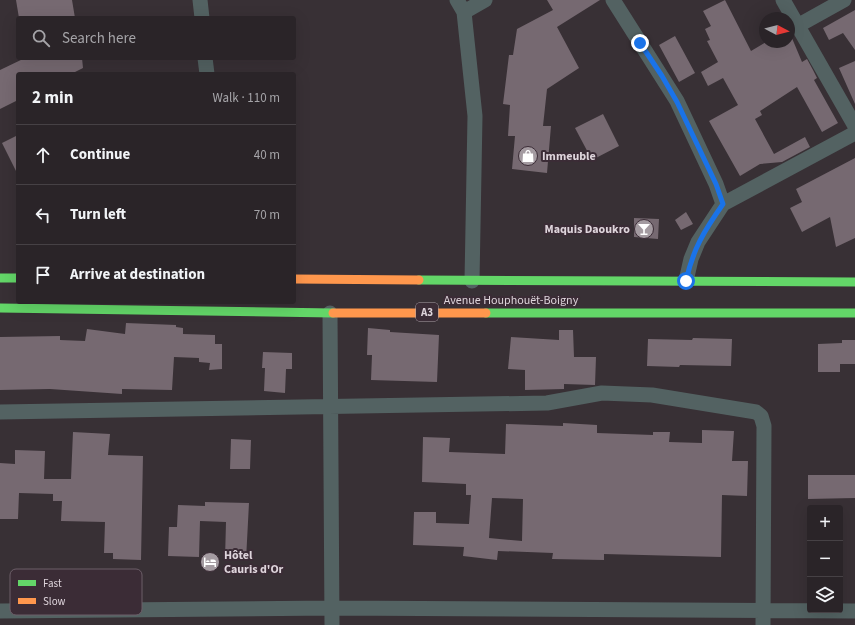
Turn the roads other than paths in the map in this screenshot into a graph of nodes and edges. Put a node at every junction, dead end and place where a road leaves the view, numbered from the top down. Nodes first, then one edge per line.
1 (200, 0) edge
2 (485, 0) edge
3 (613, 0) edge
4 (783, 0) edge
5 (844, 0) edge
6 (460, 6) edge
7 (202, 16) edge
8 (799, 25) junction
9 (205, 60) edge
10 (206, 72) edge
11 (855, 126) edge
12 (855, 133) edge
13 (723, 204) junction
14 (0, 278) edge
15 (16, 278) edge
16 (296, 279) edge
17 (472, 281) junction
18 (686, 281) junction
19 (855, 282) edge
20 (0, 308) edge
21 (330, 313) junction
22 (855, 313) edge
23 (330, 407) junction
24 (0, 412) edge
25 (332, 608) junction
26 (142, 610) edge
27 (0, 611) edge
28 (10, 611) edge
29 (855, 611) edge
30 (762, 618) edge
31 (332, 625) edge

1 - 7 street
2 - 6 street
3 - 13 street
4 - 8 street
5 - 8 street
6 - 17 street
8 - 11 street
9 - 10 street
12 - 13 street
13 - 18 street
14 - 15 highway
16 - 17 highway, Avenue Houphouët-Boigny
17 - 18 highway, Avenue Houphouët-Boigny
18 - 19 highway, Avenue Houphouët-Boigny
20 - 21 highway, Avenue Houphouët-Boigny / A3
21 - 22 highway, Avenue Houphouët-Boigny / A3
21 - 23 street
23 - 24 street
23 - 25 street
23 - 30 street
25 - 26 street
25 - 30 street
25 - 31 street
27 - 28 street
29 - 30 street

